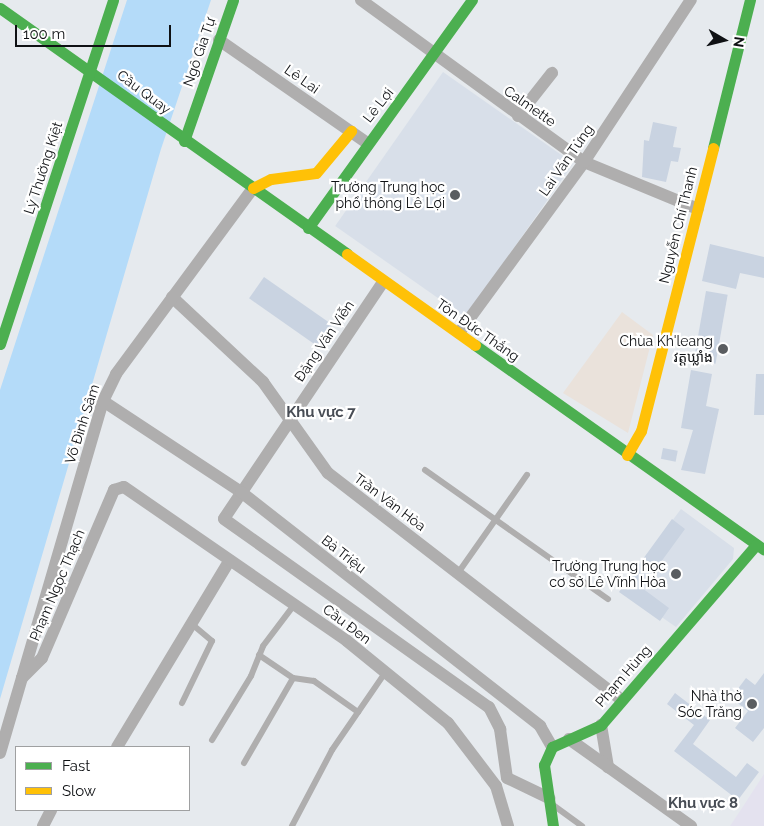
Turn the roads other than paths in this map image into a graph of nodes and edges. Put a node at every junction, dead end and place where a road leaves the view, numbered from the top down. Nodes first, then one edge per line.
1 (6, 0) edge
2 (112, 0) edge
3 (233, 0) edge
4 (361, 0) edge
5 (472, 0) edge
6 (691, 0) edge
7 (750, 0) edge
8 (0, 6) edge
9 (219, 40) junction
10 (434, 56) junction
11 (93, 72) junction
12 (552, 73) dead end
13 (518, 116) junction
14 (351, 131) junction
15 (180, 138) junction
16 (367, 142) junction
17 (584, 162) junction
18 (254, 188) junction
19 (698, 209) junction
20 (308, 228) junction
21 (383, 282) junction
22 (172, 297) junction
23 (4, 318) edge
24 (459, 333) junction
25 (0, 344) edge
26 (103, 401) junction
27 (291, 418) junction
28 (626, 454) junction
29 (425, 470) dead end
30 (526, 475) dead end
31 (124, 487) joint
32 (241, 492) junction
33 (496, 519) junction
34 (760, 548) edge
35 (230, 560) junction
36 (458, 573) junction
37 (608, 599) dead end
38 (294, 605) junction
39 (192, 624) junction
40 (259, 655) junction
41 (384, 673) junction
42 (22, 678) junction
43 (293, 678) junction
44 (622, 700) junction
45 (182, 703) dead end
46 (358, 712) junction
47 (601, 725) junction
48 (569, 738) junction
49 (212, 740) dead end
50 (118, 746) edge
51 (552, 747) junction
52 (0, 753) edge
53 (244, 763) dead end
54 (608, 767) junction
55 (549, 800) junction
56 (50, 811) edge
57 (43, 826) edge
58 (292, 826) edge
59 (508, 826) edge
60 (553, 826) edge
61 (582, 826) edge
62 (691, 826) edge

1 - 8 street
2 - 11 main road, Lý Thường Kiệt
3 - 9 main road, Ngô Gia Tự
4 - 10 street, Calmette
5 - 10 main road, Lê Lợi
6 - 17 street, Lai Văn Tửng
7 - 19 main road, Nguyễn Chí Thanh
8 - 11 main road, Cầu Quay
9 - 14 street, Lê Lai
9 - 15 main road, Ngô Gia Tự
10 - 13 street, Calmette
10 - 16 main road, Lê Lợi
11 - 15 main road, Cầu Quay
11 - 23 main road, Lý Thường Kiệt
12 - 13 street
13 - 17 street, Calmette
14 - 16 street, Lê Lai
14 - 18 main road
15 - 18 main road, Tôn Đức Thắng
16 - 20 main road, Lê Lợi
17 - 19 street, Calmette
17 - 24 street, Lai Văn Tửng
18 - 20 main road, Tôn Đức Thắng
18 - 22 street, Võ Đình Sâm
19 - 28 main road, Nguyễn Chí Thanh
20 - 21 main road, Tôn Đức Thắng
21 - 24 main road, Tôn Đức Thắng
21 - 27 street, Đặng Văn Viễn
22 - 26 street, Võ Đình Sâm
22 - 27 street, Trần Văn Hòa
23 - 25 main road, Lý Thường Kiệt
24 - 28 main road, Tôn Đức Thắng
26 - 32 street, Bà Triệu
26 - 42 street, Võ Đình Sâm
27 - 32 street, Đặng Văn Viễn
27 - 36 street, Trần Văn Hòa
28 - 34 main road, Tôn Đức Thắng
29 - 33 lane
30 - 33 lane
31 - 35 street, Cầu Đen
31 - 42 street, Phạm Ngọc Thạch
32 - 51 street, Bà Triệu
32 - 55 street, Đặng Văn Viễn
33 - 36 lane
33 - 37 lane
34 - 44 main road, Phạm Hùng
35 - 38 street, Cầu Đen
35 - 39 street
36 - 44 street, Trần Văn Hòa
38 - 40 lane
38 - 41 street, Cầu Đen
39 - 45 lane
39 - 50 street
40 - 43 lane
40 - 49 lane
41 - 46 lane
41 - 59 street, Cầu Đen
42 - 52 street, Phạm Ngọc Thạch
43 - 46 lane
43 - 53 lane
44 - 47 main road, Phạm Hùng
46 - 58 lane
47 - 48 main road, Phạm Hùng
47 - 54 street
48 - 51 main road, Phạm Hùng
48 - 54 street
51 - 55 main road
54 - 62 street
55 - 60 main road
55 - 61 lane
56 - 57 street

